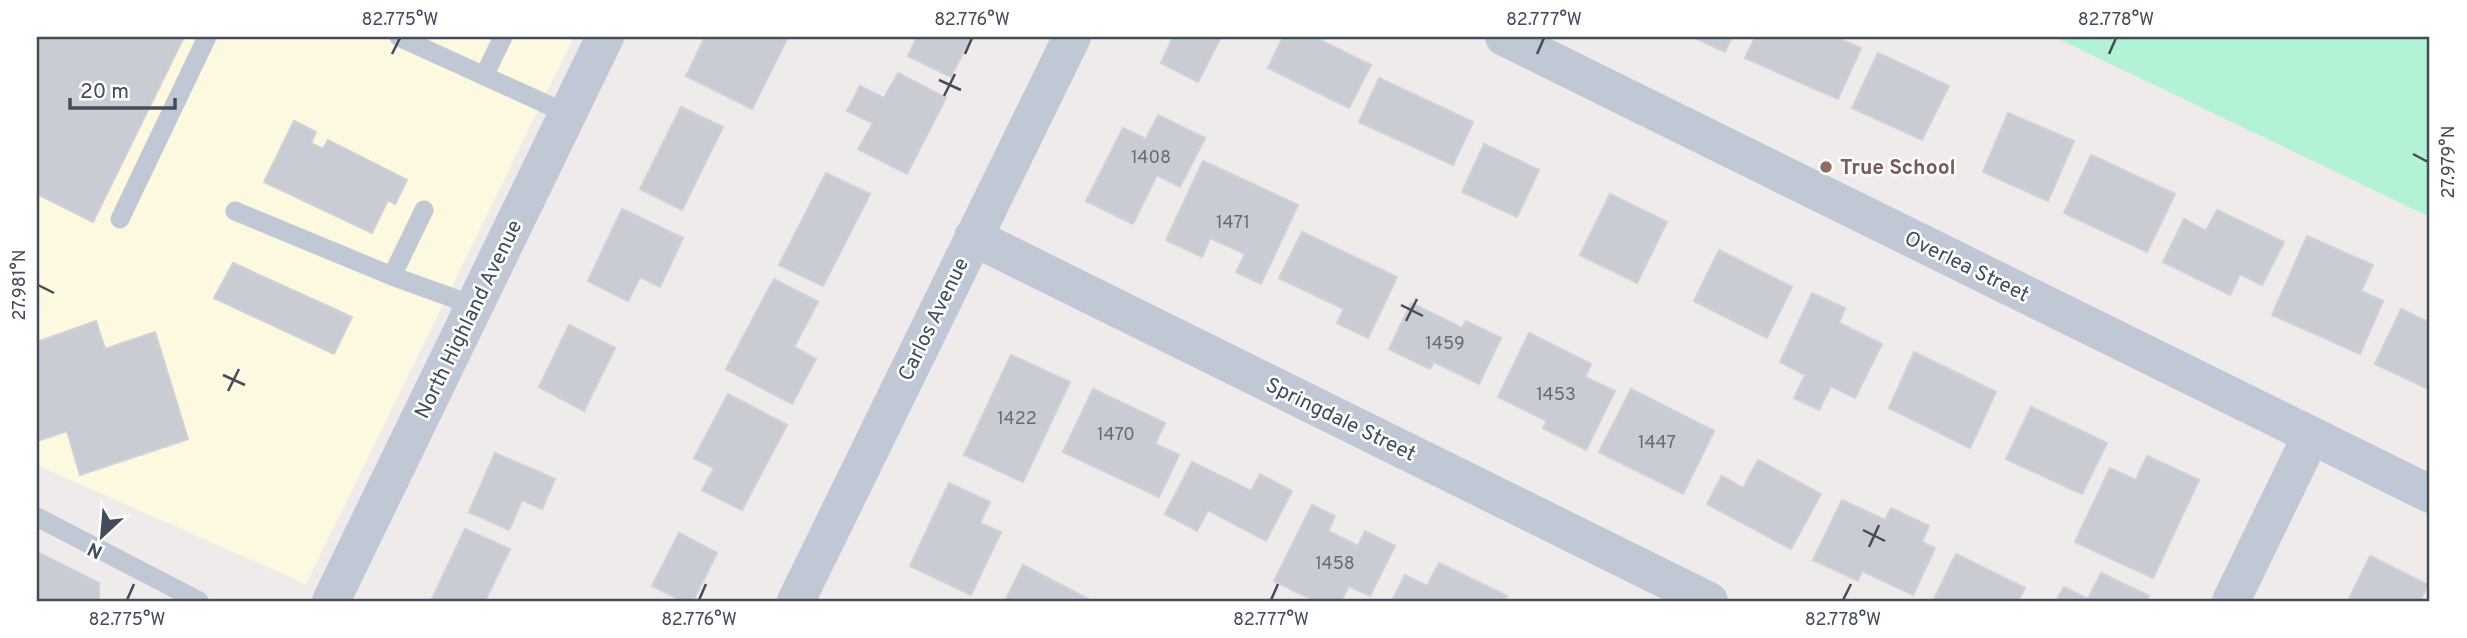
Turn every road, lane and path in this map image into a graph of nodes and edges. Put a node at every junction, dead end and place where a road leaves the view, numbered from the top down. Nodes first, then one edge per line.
1 (207, 37) edge
2 (399, 37) edge
3 (503, 37) edge
4 (605, 37) edge
5 (1072, 37) edge
6 (1504, 37) edge
7 (484, 76) junction
8 (568, 114) junction
9 (424, 210) dead end
10 (235, 211) dead end
11 (120, 219) dead end
12 (973, 237) junction
13 (392, 276) junction
14 (475, 306) junction
15 (2311, 436) junction
16 (2430, 494) edge
17 (37, 517) edge
18 (199, 601) edge
19 (331, 601) edge
20 (796, 601) edge
21 (1709, 601) edge
22 (2231, 601) edge

1 - 11 lane
2 - 7 lane
3 - 7 lane
4 - 8 street, North Highland Avenue
5 - 12 street, Carlos Avenue
6 - 15 street, Overlea Street
7 - 8 lane
8 - 14 street, North Highland Avenue
9 - 13 lane
10 - 13 lane
12 - 20 street, Carlos Avenue
12 - 21 street, Springdale Street
13 - 14 lane
14 - 19 street, North Highland Avenue
15 - 16 street, Overlea Street
15 - 22 street
17 - 18 lane

